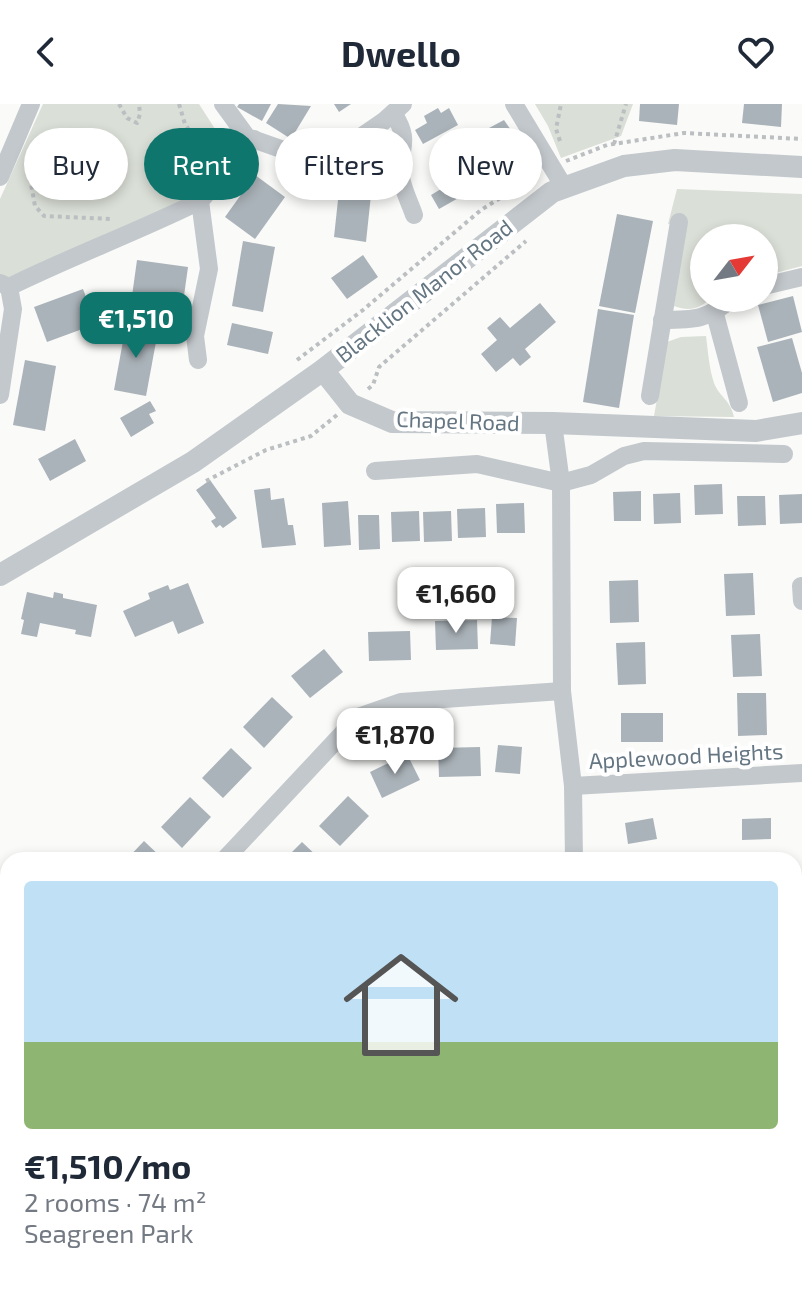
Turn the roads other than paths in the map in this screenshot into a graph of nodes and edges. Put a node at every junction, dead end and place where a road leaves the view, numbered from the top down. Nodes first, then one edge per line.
1 (31, 104) edge
2 (223, 104) edge
3 (514, 104) edge
4 (398, 109) edge
5 (240, 128) edge
6 (7, 141) edge
7 (259, 141) edge
8 (802, 167) edge
9 (0, 177) edge
10 (564, 187) junction
11 (200, 201) joint
12 (414, 215) dead end
13 (679, 222) dead end
14 (802, 277) edge
15 (778, 283) edge
16 (5, 285) edge
17 (715, 314) joint
18 (662, 320) junction
19 (198, 360) dead end
20 (323, 370) junction
21 (0, 395) edge
22 (650, 396) dead end
23 (739, 403) dead end
24 (553, 423) junction
25 (802, 423) edge
26 (784, 454) dead end
27 (375, 471) dead end
28 (561, 483) junction
29 (0, 575) edge
30 (562, 691) junction
31 (802, 773) edge
32 (573, 786) junction
33 (231, 852) edge
34 (574, 852) edge

1 - 6 street
2 - 5 street
3 - 10 street
4 - 7 street
4 - 12 street
6 - 9 street
8 - 10 street, Blacklion Manor Road
10 - 20 street, Blacklion Manor Road
11 - 16 street
11 - 19 street
13 - 18 street
14 - 15 street
16 - 21 street
17 - 18 street
17 - 23 street
18 - 22 street
20 - 24 street, Chapel Road
20 - 29 street
24 - 25 street, Chapel Road
24 - 28 street, Applewood Heights
26 - 28 street
27 - 28 street
28 - 30 street, Applewood Heights
30 - 32 street, Applewood Heights
30 - 33 street
31 - 32 street, Applewood Heights
32 - 34 street, Applewood Heights

